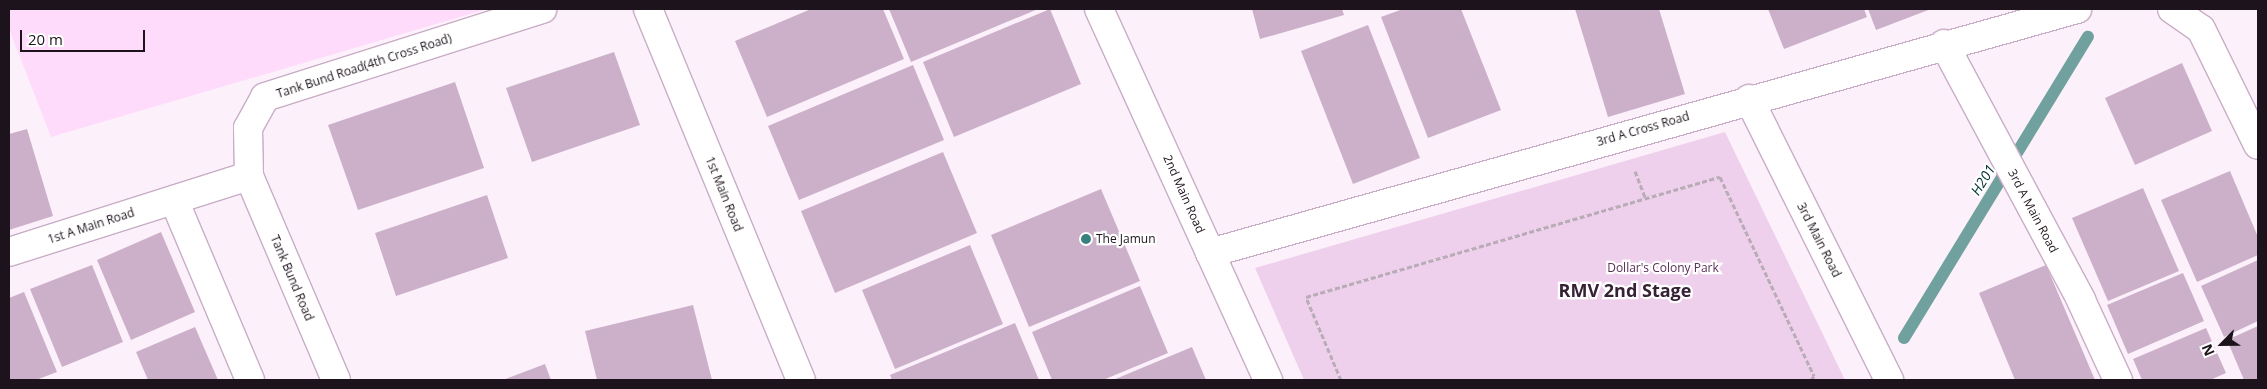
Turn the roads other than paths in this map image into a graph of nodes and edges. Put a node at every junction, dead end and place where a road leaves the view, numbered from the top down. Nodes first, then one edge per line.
1 (542, 9) edge
2 (648, 9) edge
3 (1099, 9) edge
4 (2077, 9) edge
5 (2172, 9) edge
6 (1944, 44) junction
7 (1749, 99) junction
8 (2258, 145) edge
9 (249, 176) junction
10 (174, 200) junction
11 (9, 252) edge
12 (1210, 253) junction
13 (250, 380) edge
14 (336, 380) edge
15 (801, 380) edge
16 (1268, 380) edge
17 (1889, 380) edge
18 (2118, 380) edge

1 - 9 street, Tank Bund Road(4th Cross Road)
2 - 15 street, 1st Main Road
3 - 12 street, 2nd Main Road
4 - 6 street, 3rd A Cross Road
5 - 8 street
6 - 7 street, 3rd A Cross Road
6 - 18 street, 3rd A Main Road
7 - 12 street, 3rd A Cross Road
7 - 17 street, 3rd Main Road
9 - 10 street, 1st A Main Road
9 - 14 street, Tank Bund Road
10 - 11 street, 1st A Main Road
10 - 13 street
12 - 16 street, 2nd Main Road

